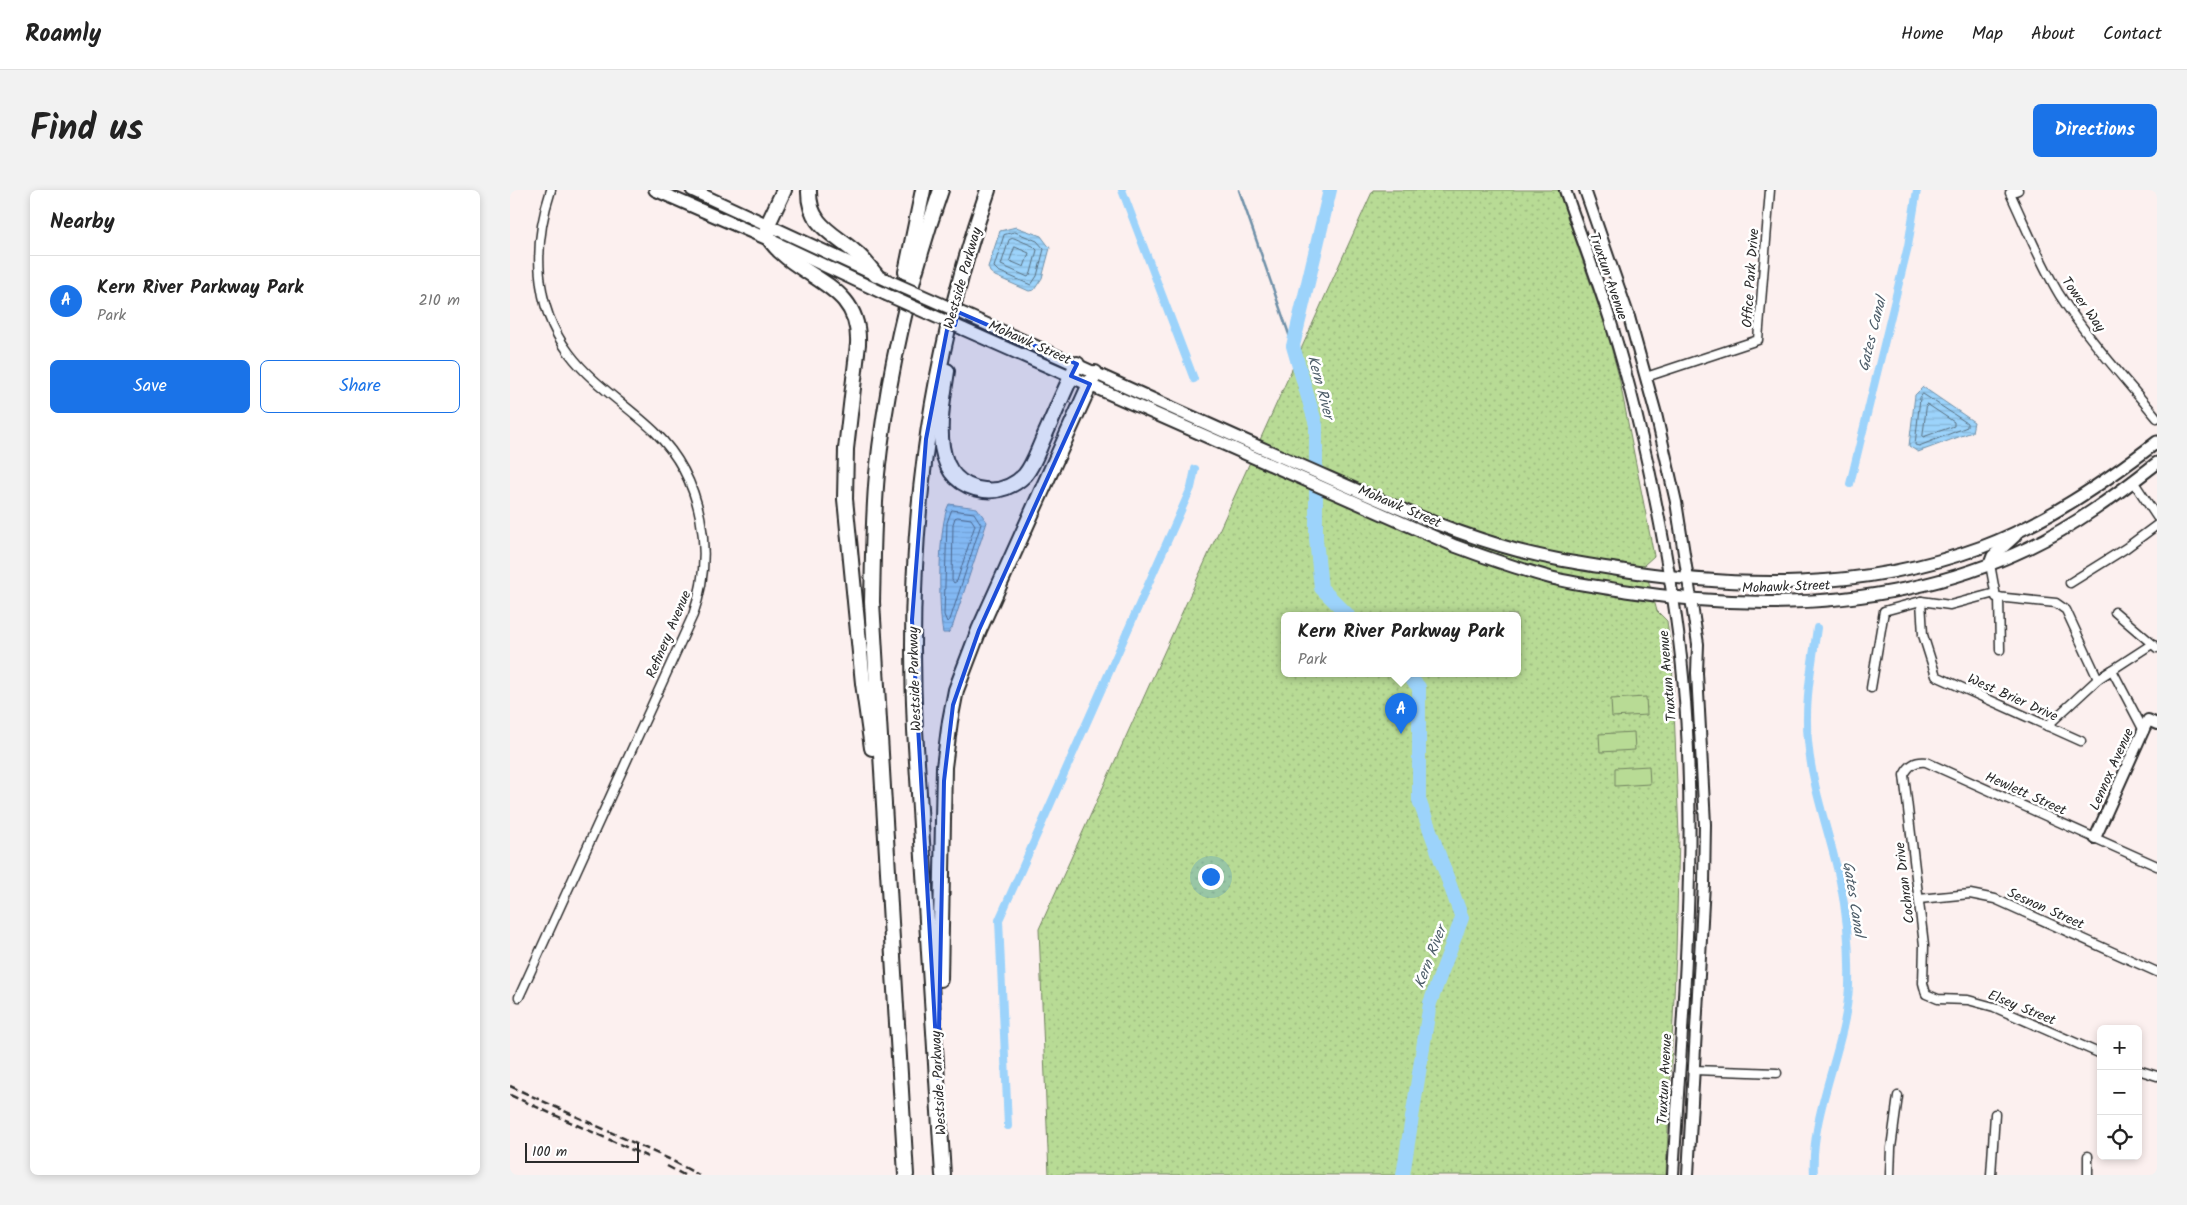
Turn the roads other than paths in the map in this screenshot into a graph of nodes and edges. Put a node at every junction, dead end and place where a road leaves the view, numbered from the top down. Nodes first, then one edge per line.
1 (551, 190) edge
2 (654, 190) edge
3 (692, 190) edge
4 (784, 190) edge
5 (808, 190) edge
6 (923, 190) edge
7 (941, 190) edge
8 (988, 190) edge
9 (1565, 190) edge
10 (1585, 190) edge
11 (1770, 190) edge
12 (2014, 192) edge
13 (980, 215) junction
14 (768, 224) junction
15 (770, 240) junction
16 (882, 278) junction
17 (1074, 370) junction
18 (1646, 377) junction
19 (1092, 378) junction
20 (2157, 418) edge
21 (2157, 442) edge
22 (2156, 463) edge
23 (878, 474) junction
24 (2133, 481) junction
25 (2157, 517) edge
26 (2157, 525) edge
27 (2022, 530) junction
28 (1990, 564) junction
29 (1669, 578) junction
30 (1688, 578) junction
31 (1840, 580) junction
32 (2070, 583) dead end
33 (1997, 595) junction
34 (1673, 598) junction
35 (1692, 600) junction
36 (1921, 601) junction
37 (1802, 602) junction
38 (2115, 612) dead end
39 (2154, 646) edge
40 (2000, 650) dead end
41 (2112, 670) junction
42 (2098, 679) junction
43 (1871, 688) dead end
44 (2157, 724) edge
45 (2047, 726) junction
46 (2144, 731) junction
47 (2081, 741) dead end
48 (1911, 765) joint
49 (884, 810) junction
50 (2096, 838) junction
51 (2157, 866) edge
52 (1919, 899) junction
53 (2157, 972) edge
54 (519, 997) dead end
55 (1931, 998) joint
56 (1681, 1031) junction
57 (2097, 1052) edge
58 (1694, 1070) junction
59 (2142, 1071) edge
60 (1776, 1073) dead end
61 (2157, 1076) edge
62 (938, 1078) junction
63 (1898, 1096) dead end
64 (1995, 1114) dead end
65 (2088, 1156) dead end
66 (906, 1175) edge
67 (943, 1175) edge
68 (1673, 1175) edge
69 (1688, 1175) edge
70 (1890, 1175) edge
71 (1991, 1175) edge
72 (2088, 1175) edge

1 - 54 street, Refinery Avenue
2 - 15 main road, Mohawk Street
3 - 14 main road, Mohawk Street
4 - 14 highway
5 - 16 highway
6 - 23 highway
7 - 23 highway
8 - 13 highway, Westside Parkway
9 - 29 main road, Truxtun Avenue
10 - 18 main road, Truxtun Avenue
11 - 18 street, Office Park Drive
12 - 20 street, Tower Way
13 - 17 highway
13 - 62 highway, Westside Parkway
14 - 15 highway
14 - 16 main road, Mohawk Street
15 - 17 main road, Mohawk Street, bridge
15 - 49 highway
16 - 17 main road, Mohawk Street, bridge
17 - 19 main road, Mohawk Street
18 - 30 main road, Truxtun Avenue
19 - 29 main road, Mohawk Street
19 - 34 main road, Mohawk Street
19 - 62 highway
21 - 27 main road, Mohawk Street
22 - 24 main road, Mohawk Street
23 - 49 highway
24 - 25 street
24 - 28 main road, Mohawk Street
26 - 32 street
27 - 28 main road
27 - 31 main road, Mohawk Street
28 - 33 street
28 - 37 main road, Mohawk Street
29 - 30 main road, Mohawk Street
29 - 34 main road, Truxtun Avenue
30 - 31 main road, Mohawk Street
30 - 35 main road, Truxtun Avenue
31 - 37 main road
33 - 36 street
33 - 40 street
33 - 42 street
34 - 35 main road, Mohawk Street
34 - 56 main road, Truxtun Avenue
35 - 37 main road, Mohawk Street
35 - 58 main road, Truxtun Avenue
36 - 43 street
36 - 45 street, West Brier Drive
38 - 39 street
39 - 41 street
41 - 42 street
41 - 46 street
42 - 45 street
44 - 46 main road, Lennox Avenue
45 - 47 street, West Brier Drive
46 - 50 main road, Lennox Avenue
48 - 50 street, Hewlett Street
48 - 52 street, Cochran Drive
49 - 66 highway
50 - 51 street, Hewlett Street
52 - 53 street, Sesnon Street
52 - 55 street, Cochran Drive
55 - 57 street, Elsey Street
56 - 58 main road
56 - 68 main road, Truxtun Avenue
58 - 60 street
58 - 69 main road, Truxtun Avenue
59 - 61 street
62 - 67 highway, Westside Parkway
63 - 70 street
64 - 71 street
65 - 72 street

